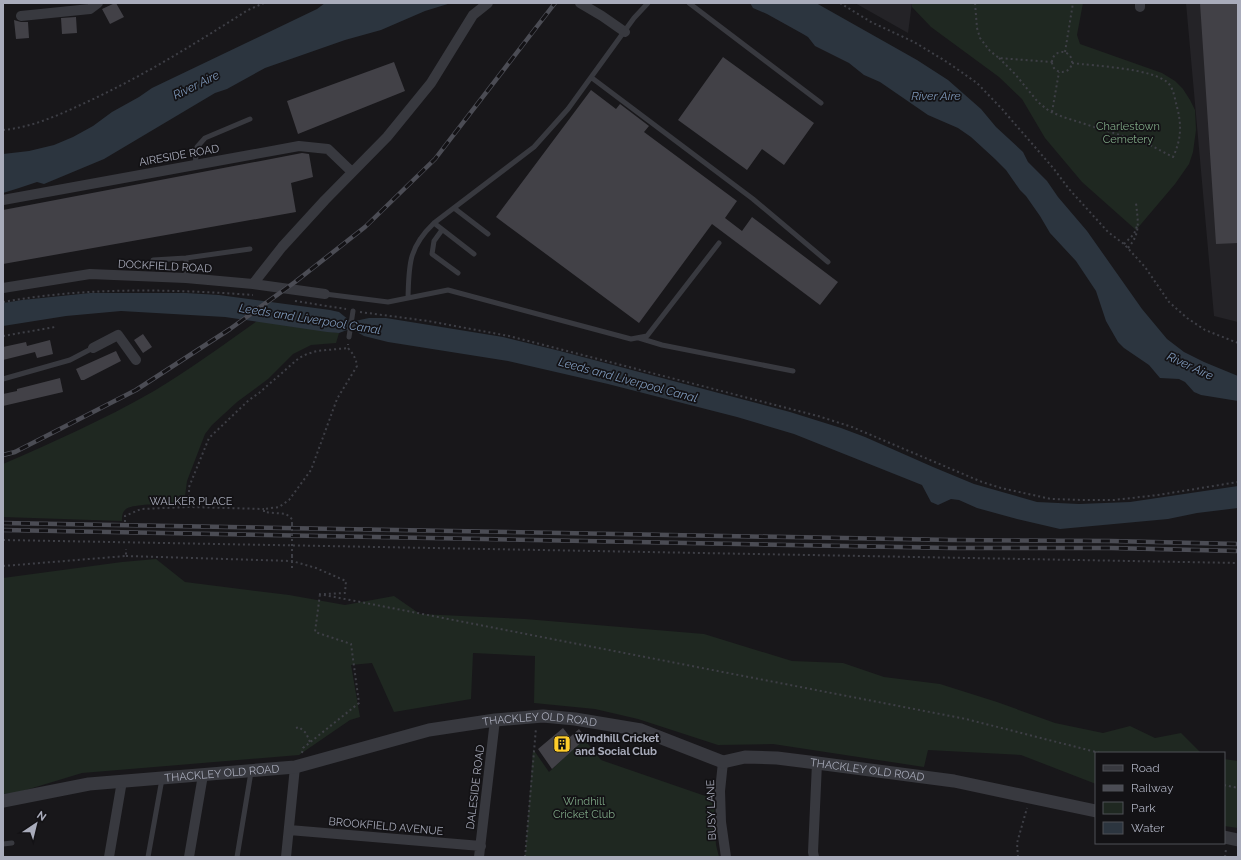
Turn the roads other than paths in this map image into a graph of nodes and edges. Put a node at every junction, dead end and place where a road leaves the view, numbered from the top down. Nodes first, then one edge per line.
1 (98, 3) edge
2 (488, 3) edge
3 (580, 3) edge
4 (648, 3) edge
5 (690, 3) edge
6 (22, 16) dead end
7 (624, 32) junction
8 (592, 78) junction
9 (821, 103) dead end
10 (250, 118) dead end
11 (195, 165) junction
12 (352, 172) junction
13 (3, 200) edge
14 (454, 208) junction
15 (434, 223) junction
16 (442, 230) junction
17 (488, 234) dead end
18 (719, 243) dead end
19 (250, 249) dead end
20 (474, 254) dead end
21 (186, 258) junction
22 (153, 260) dead end
23 (828, 262) dead end
24 (458, 273) dead end
25 (186, 278) junction
26 (252, 284) junction
27 (3, 288) edge
28 (325, 294) joint
29 (408, 298) junction
30 (353, 310) road end
31 (348, 337) road end
32 (638, 338) junction
33 (93, 348) joint
34 (136, 360) dead end
35 (792, 371) dead end
36 (3, 379) edge
37 (495, 720) junction
38 (723, 762) junction
39 (817, 763) junction
40 (298, 766) junction
41 (251, 771) junction
42 (203, 774) junction
43 (162, 778) junction
44 (122, 781) junction
45 (3, 801) edge
46 (1095, 811) edge
47 (289, 830) junction
48 (1225, 837) edge
49 (1238, 840) edge
50 (12, 843) dead end
51 (3, 844) edge
52 (481, 846) junction
53 (109, 857) edge
54 (148, 857) edge
55 (189, 857) edge
56 (237, 857) edge
57 (286, 857) edge
58 (480, 857) edge
59 (726, 857) edge
60 (814, 857) edge

1 - 6 street
2 - 12 street
3 - 7 street
4 - 7 lane
5 - 9 lane
7 - 8 lane
8 - 14 lane
8 - 23 lane
10 - 11 lane
11 - 12 street, AIRESIDE ROAD
11 - 13 street, AIRESIDE ROAD
12 - 26 street
14 - 15 lane
14 - 17 lane
15 - 16 lane
15 - 29 lane
16 - 20 lane
16 - 24 lane
18 - 32 lane
19 - 21 lane
21 - 22 lane
21 - 25 lane
25 - 26 street, DOCKFIELD ROAD
25 - 27 street, DOCKFIELD ROAD
26 - 28 street, DOCKFIELD ROAD
28 - 29 lane
29 - 32 lane
30 - 31 lane
32 - 35 lane
33 - 34 street
33 - 36 lane
37 - 38 street, THACKLEY OLD ROAD
37 - 40 street, THACKLEY OLD ROAD
37 - 52 street, DALESIDE ROAD
38 - 39 street, THACKLEY OLD ROAD
38 - 59 street, BUSY LANE
39 - 46 street, THACKLEY OLD ROAD
39 - 60 street
40 - 41 street, THACKLEY OLD ROAD
40 - 47 street
41 - 42 street, THACKLEY OLD ROAD
41 - 56 lane
42 - 43 street, THACKLEY OLD ROAD
42 - 55 street
43 - 44 street, THACKLEY OLD ROAD
43 - 54 lane
44 - 45 street, THACKLEY OLD ROAD
44 - 53 street
47 - 52 street, BROOKFIELD AVENUE
47 - 57 street
48 - 49 street
50 - 51 lane
52 - 58 street, DALESIDE ROAD

